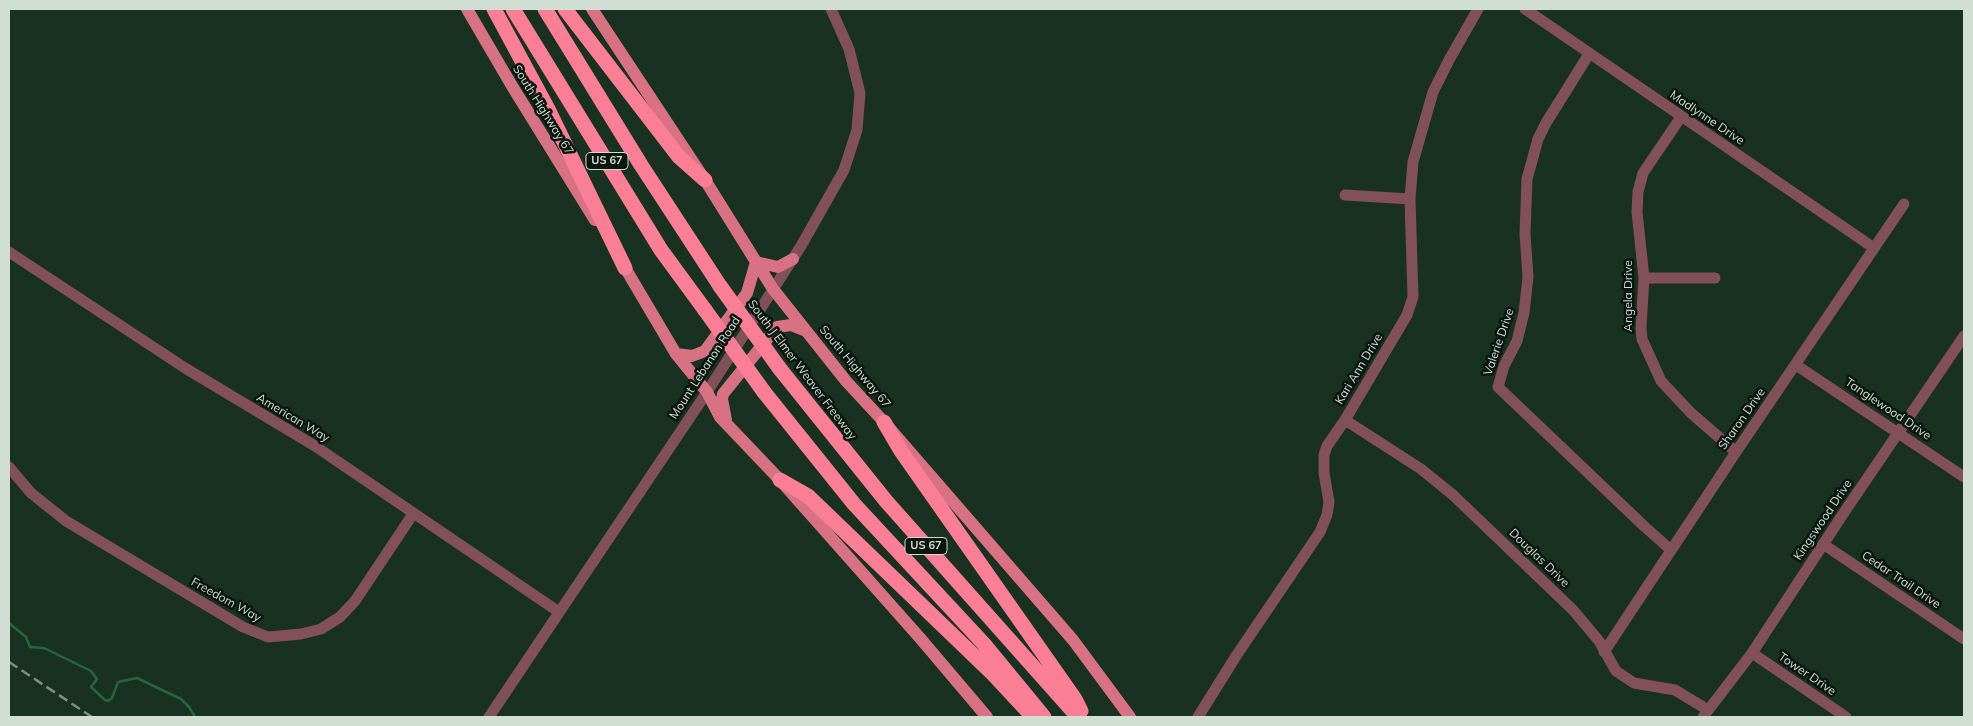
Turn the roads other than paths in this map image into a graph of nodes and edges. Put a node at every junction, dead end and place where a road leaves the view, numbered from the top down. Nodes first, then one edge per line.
1 (467, 9) edge
2 (494, 9) edge
3 (513, 9) edge
4 (545, 9) edge
5 (565, 9) edge
6 (592, 9) edge
7 (831, 9) edge
8 (1478, 9) edge
9 (1525, 9) edge
10 (1590, 54) junction
11 (1681, 117) junction
12 (705, 180) junction
13 (1345, 195) dead end
14 (1410, 199) junction
15 (1904, 204) dead end
16 (1874, 248) junction
17 (9, 252) edge
18 (793, 259) junction
19 (756, 262) junction
20 (625, 268) junction
21 (1644, 278) junction
22 (1715, 278) dead end
23 (773, 289) junction
24 (806, 330) junction
25 (1964, 336) edge
26 (676, 354) junction
27 (1796, 365) junction
28 (707, 392) junction
29 (1345, 420) junction
30 (727, 422) junction
31 (884, 422) junction
32 (1899, 434) junction
33 (1736, 452) junction
34 (9, 467) edge
35 (1964, 476) edge
36 (780, 480) junction
37 (413, 514) junction
38 (1823, 544) junction
39 (1671, 550) junction
40 (559, 612) junction
41 (1964, 639) edge
42 (1604, 652) junction
43 (1752, 653) junction
44 (1705, 714) edge
45 (489, 717) edge
46 (987, 717) edge
47 (1032, 717) edge
48 (1044, 717) edge
49 (1078, 717) edge
50 (1083, 717) edge
51 (1130, 717) edge
52 (1198, 717) edge
53 (1846, 717) edge

1 - 20 main road, South Highway 67
2 - 20 highway
3 - 48 highway, US 67, bridge
4 - 49 highway, South J Elmer Weaver Freeway / US 67, bridge
5 - 12 highway
6 - 12 main road, South Highway 67
7 - 18 street, Mount Lebanon Road
8 - 14 street, Kari Ann Drive
9 - 10 street, Madlynne Drive
10 - 11 street, Madlynne Drive
10 - 39 street, Valerie Drive
11 - 16 street, Madlynne Drive
11 - 21 street, Angela Drive
12 - 19 main road, South Highway 67
13 - 14 street
14 - 29 street, Kari Ann Drive
15 - 16 street, Sharon Drive
16 - 27 street, Sharon Drive
17 - 37 street, American Way
18 - 19 main road
18 - 23 street, Mount Lebanon Road
19 - 23 main road, South Highway 67
19 - 26 main road
20 - 26 main road, South Highway 67
21 - 22 street
21 - 33 street, Angela Drive
23 - 24 main road, South Highway 67
23 - 28 street, Mount Lebanon Road
24 - 30 main road
24 - 31 main road, South Highway 67
25 - 32 street, Kingswood Drive
26 - 28 main road, South Highway 67
27 - 32 street, Tanglewood Drive
27 - 33 street, Sharon Drive
28 - 30 main road, South Highway 67
28 - 40 street, Mount Lebanon Road
29 - 42 street, Douglas Drive
29 - 52 street, Kari Ann Drive
30 - 36 main road, South Highway 67
31 - 50 highway
31 - 51 main road, South Highway 67
32 - 35 street, Tanglewood Drive
32 - 38 street, Kingswood Drive
33 - 39 street, Sharon Drive
34 - 37 street, Freedom Way
36 - 46 main road, South Highway 67
36 - 47 highway
37 - 40 street, American Way
38 - 41 street, Cedar Trail Drive
38 - 43 street, Kingswood Drive
39 - 42 street, Sharon Drive
40 - 45 street, Mount Lebanon Road
42 - 44 street, Douglas Drive
43 - 44 street, Kingswood Drive
43 - 53 street, Tower Drive

